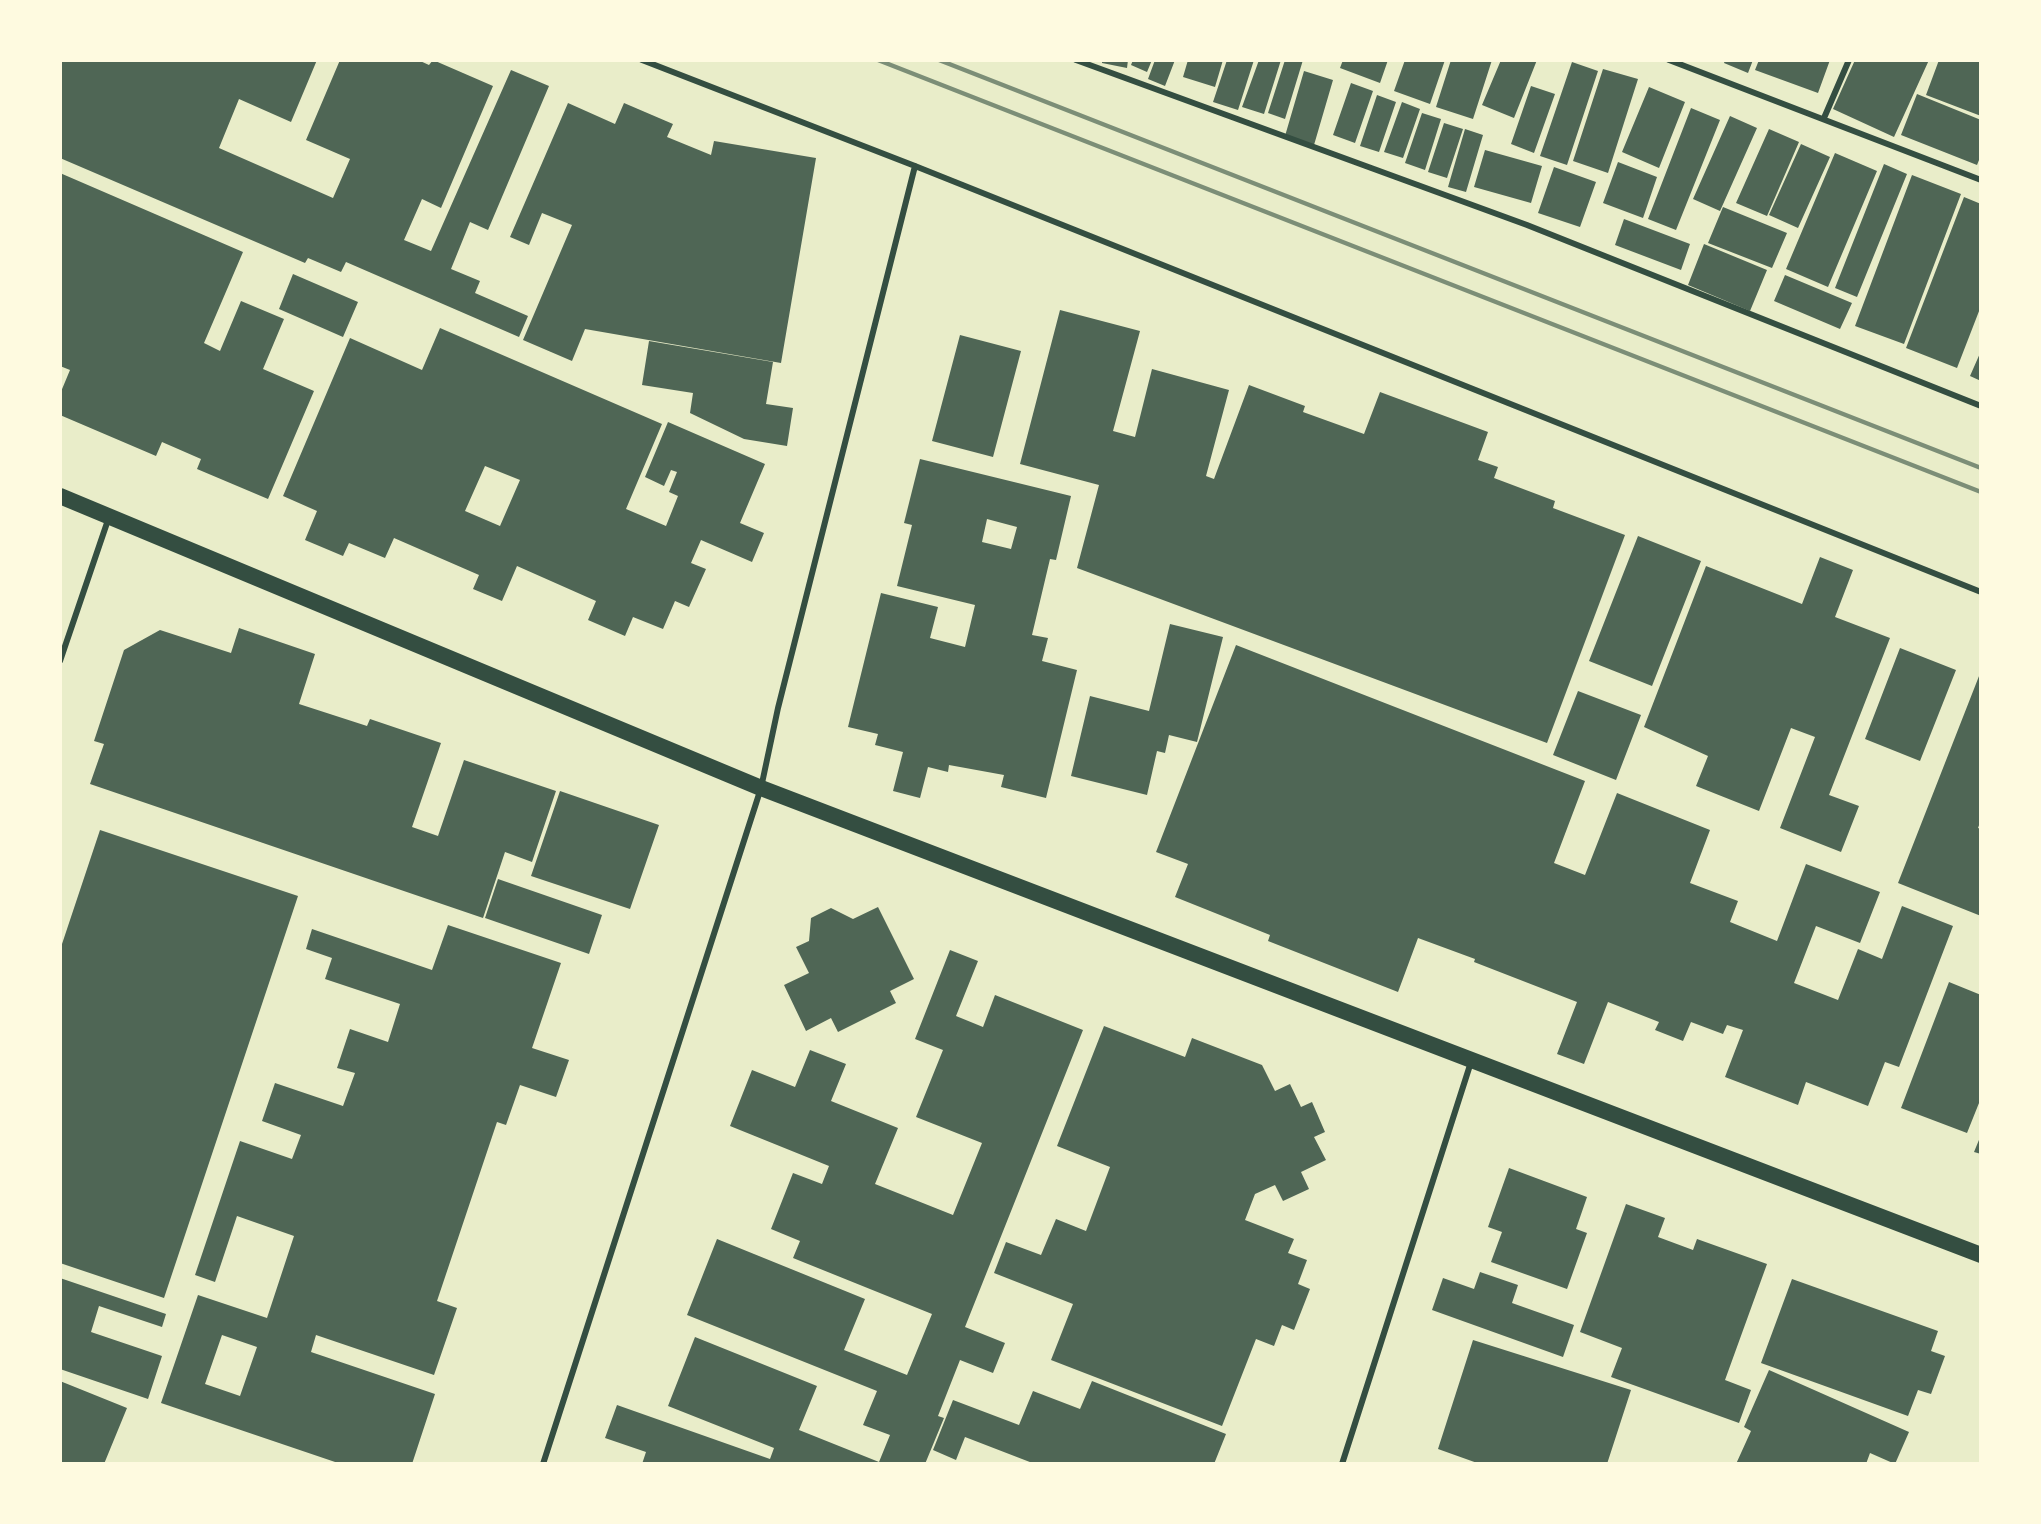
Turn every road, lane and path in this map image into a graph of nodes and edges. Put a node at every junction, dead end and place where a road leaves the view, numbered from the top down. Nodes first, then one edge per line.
1 (642, 60) edge
2 (1076, 60) edge
3 (1669, 60) edge
4 (1849, 60) edge
5 (1824, 118) junction
6 (915, 166) junction
7 (1981, 180) edge
8 (1981, 406) edge
9 (60, 496) edge
10 (109, 516) junction
11 (1981, 592) edge
12 (60, 661) edge
13 (761, 788) junction
14 (1471, 1061) junction
15 (1981, 1255) edge
16 (543, 1464) edge
17 (1342, 1464) edge

1 - 6 street
2 - 8 street
3 - 5 street
4 - 5 street
5 - 7 street
6 - 11 street
6 - 13 street
9 - 10 highway
10 - 12 street
10 - 13 highway
13 - 14 highway
13 - 16 street
14 - 15 highway
14 - 17 street

